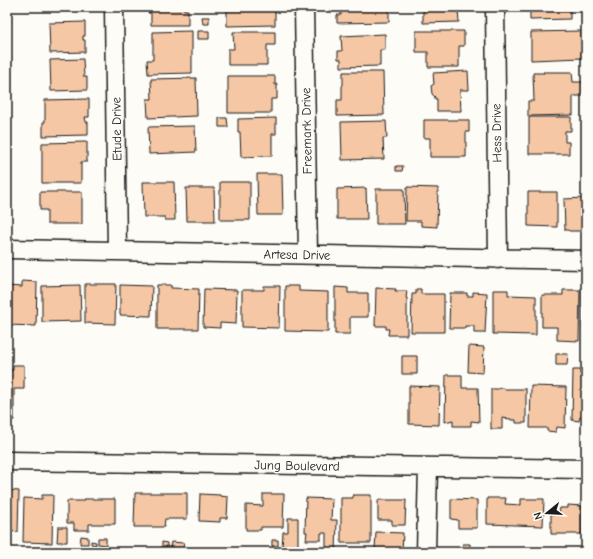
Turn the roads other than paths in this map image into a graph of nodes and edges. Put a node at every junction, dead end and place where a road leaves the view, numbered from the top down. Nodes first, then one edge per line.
1 (114, 7) edge
2 (304, 7) edge
3 (495, 7) edge
4 (7, 249) edge
5 (117, 251) junction
6 (308, 254) junction
7 (498, 259) junction
8 (586, 260) edge
9 (7, 461) edge
10 (428, 467) junction
11 (586, 470) edge
12 (426, 552) edge

1 - 5 street, Etude Drive
2 - 6 street, Freemark Drive
3 - 7 street, Hess Drive
4 - 5 street, Artesa Drive
5 - 6 street, Artesa Drive
6 - 7 street, Artesa Drive
7 - 8 street, Artesa Drive
9 - 10 street, Jung Boulevard
10 - 11 street, Jung Boulevard
10 - 12 street

